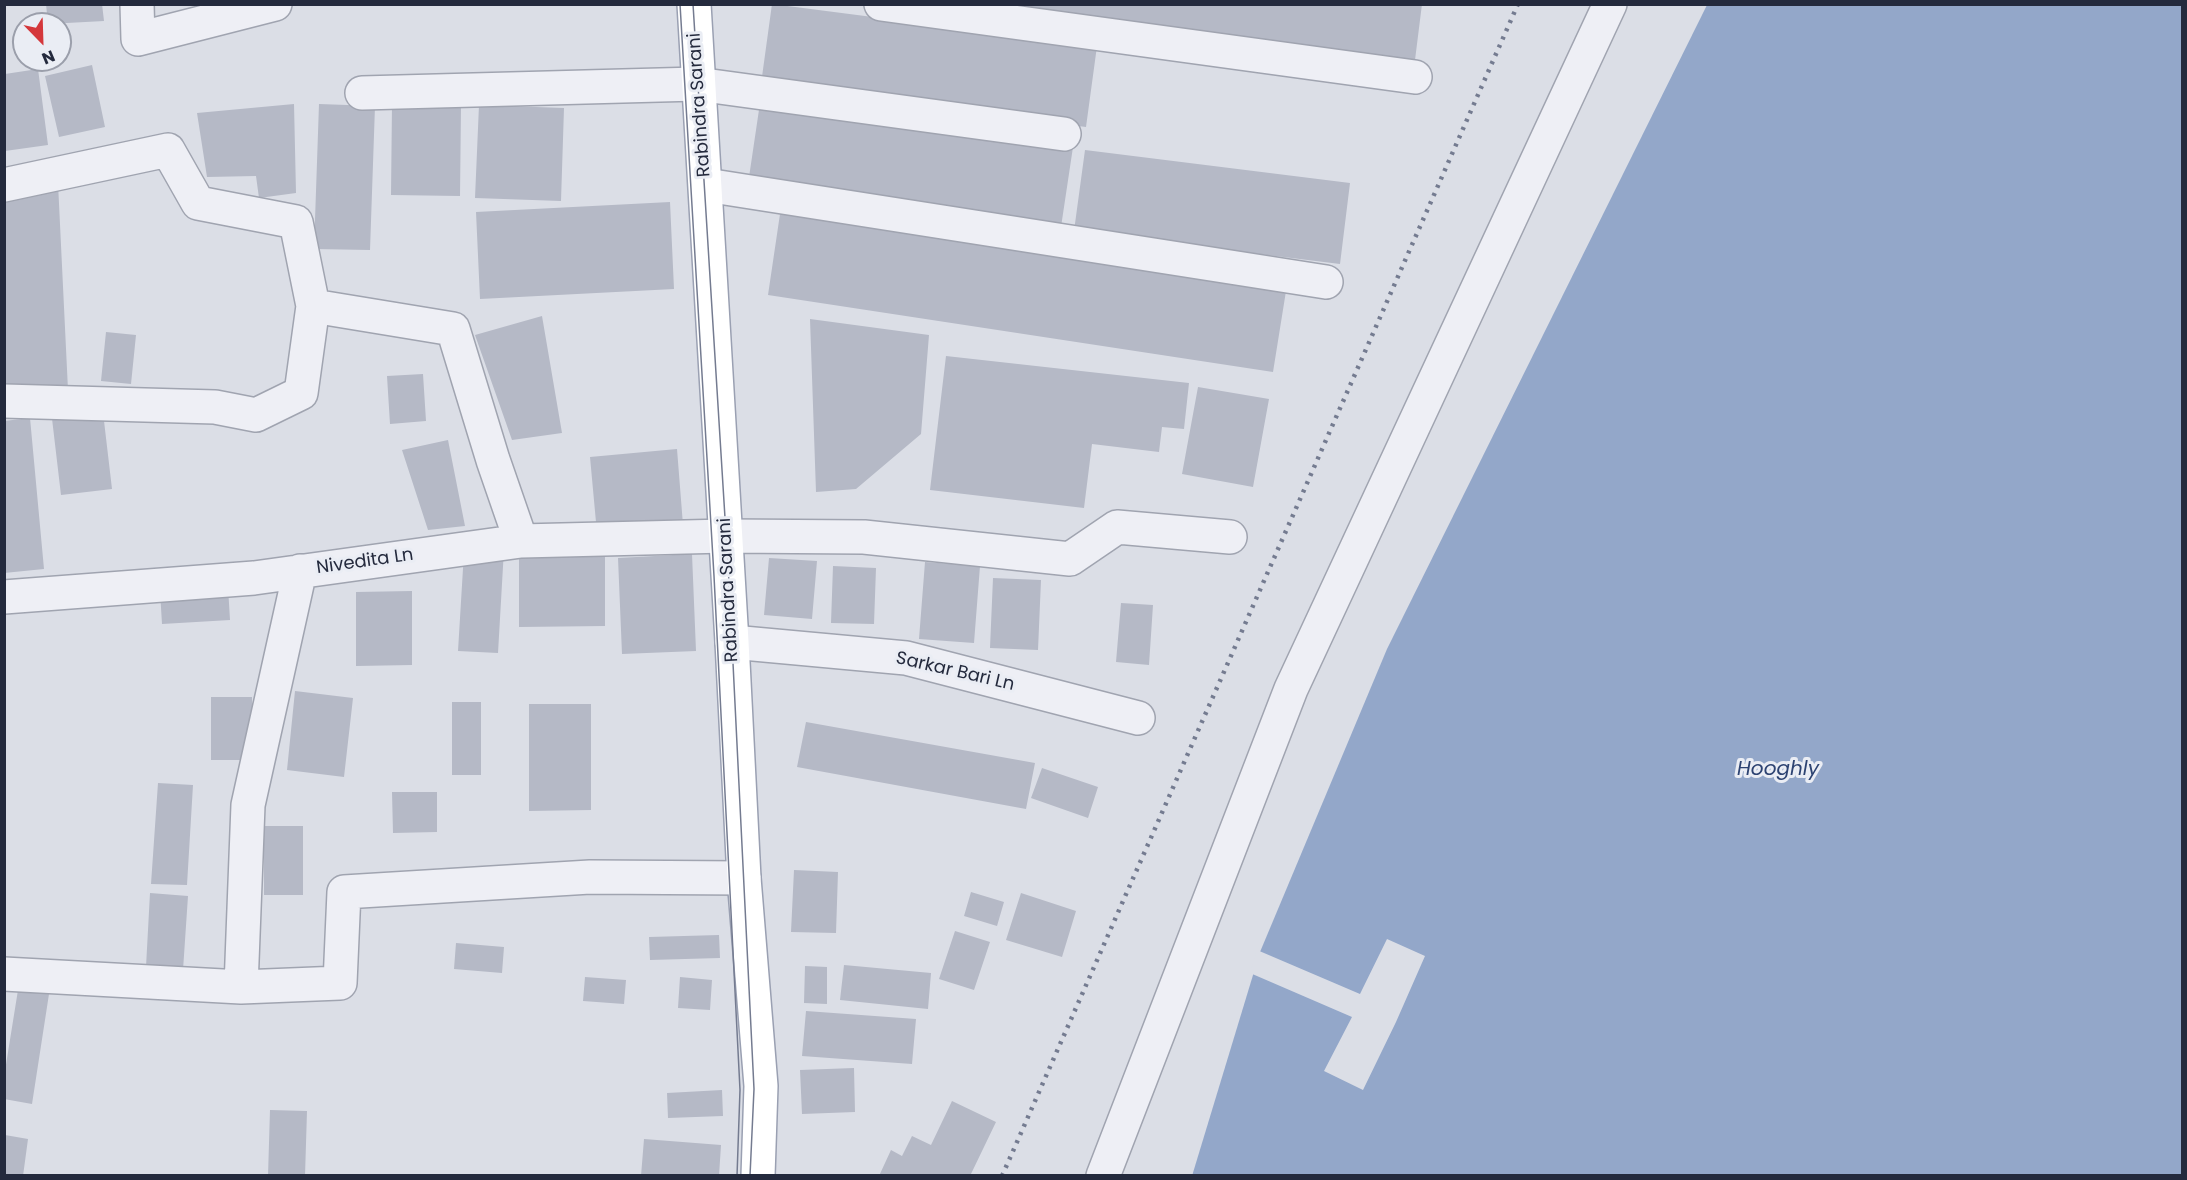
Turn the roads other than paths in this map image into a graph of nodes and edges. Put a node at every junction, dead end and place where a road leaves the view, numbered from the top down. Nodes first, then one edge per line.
1 (137, 4) edge
2 (275, 4) edge
3 (694, 4) edge
4 (880, 4) edge
5 (1610, 4) edge
6 (1415, 77) dead end
7 (698, 84) junction
8 (362, 93) dead end
9 (1064, 134) dead end
10 (4, 185) edge
11 (706, 185) junction
12 (1326, 282) dead end
13 (313, 306) junction
14 (4, 401) edge
15 (726, 536) junction
16 (1230, 537) dead end
17 (521, 541) junction
18 (300, 571) junction
19 (4, 597) edge
20 (732, 642) junction
21 (1138, 718) dead end
22 (744, 878) junction
23 (4, 974) edge
24 (241, 987) junction
25 (758, 1176) edge
26 (1103, 1176) edge

1 - 2 street
3 - 7 main road, Rabindra Sarani
4 - 6 street
5 - 26 street
7 - 8 street
7 - 9 street
7 - 11 main road, Rabindra Sarani
10 - 13 street
11 - 12 street
11 - 15 main road, Rabindra Sarani
13 - 14 street
13 - 17 street
15 - 16 street, Nivedita Ln
15 - 17 street, Nivedita Ln
15 - 20 main road, Rabindra Sarani
17 - 18 street, Nivedita Ln
18 - 19 street, Nivedita Ln
18 - 24 street
20 - 21 street, Sarkar Bari Ln
20 - 22 main road, Rabindra Sarani
22 - 24 street
22 - 25 main road, Rabindra Sarani
23 - 24 street

